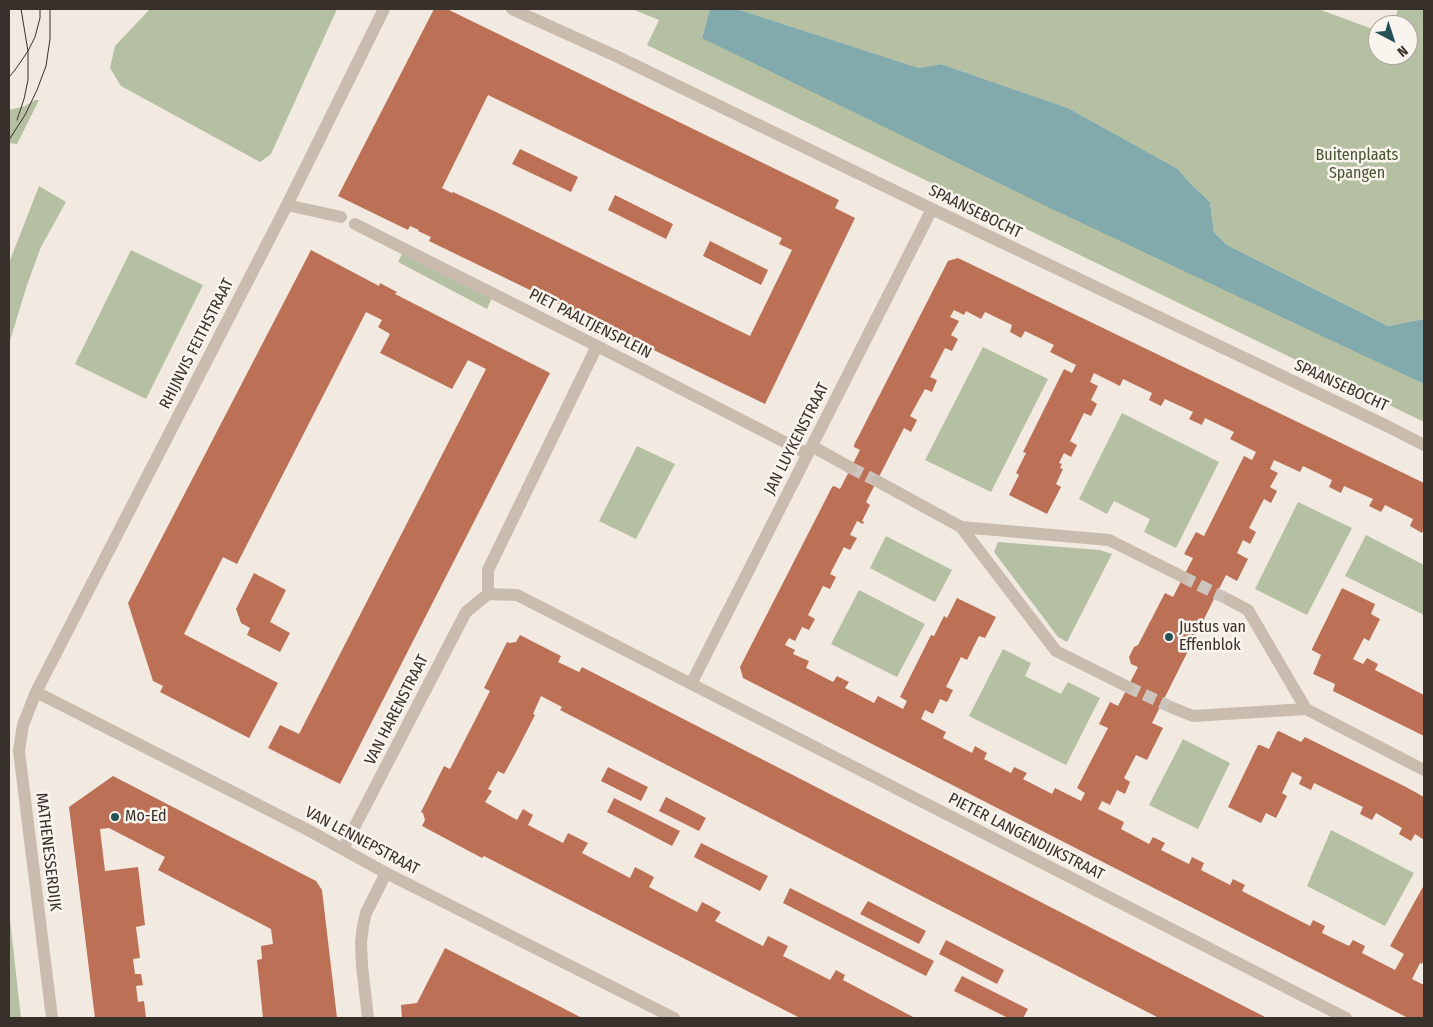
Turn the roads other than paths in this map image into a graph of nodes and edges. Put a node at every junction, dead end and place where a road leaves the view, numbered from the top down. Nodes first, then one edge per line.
1 (384, 9) edge
2 (512, 9) edge
3 (287, 205) junction
4 (932, 209) junction
5 (341, 217) dead end
6 (356, 224) dead end
7 (597, 346) junction
8 (1424, 445) edge
9 (810, 450) junction
10 (851, 468) tunnel mouth
11 (877, 481) tunnel mouth
12 (962, 527) junction
13 (1183, 577) tunnel mouth
14 (488, 594) junction
15 (1229, 600) tunnel mouth
16 (691, 684) junction
17 (1128, 687) tunnel mouth
18 (36, 692) junction
19 (1173, 708) tunnel mouth
20 (1306, 709) junction
21 (1424, 770) edge
22 (343, 849) junction
23 (386, 873) junction
24 (52, 1018) edge
25 (368, 1018) edge
26 (674, 1018) edge
27 (1346, 1018) edge

1 - 3 street, RHIJNVIS FEITHSTRAAT
2 - 4 street, SPAANSEBOCHT
3 - 5 street
3 - 18 street, RHIJNVIS FEITHSTRAAT
4 - 8 street, SPAANSEBOCHT
4 - 9 street, JAN LUYKENSTRAAT
6 - 7 street, PIET PAALTJENSPLEIN
7 - 9 street, PIET PAALTJENSPLEIN
7 - 14 street
9 - 10 street, PIET PAALTJENSPLEIN
9 - 16 street, JAN LUYKENSTRAAT
11 - 12 street
12 - 13 street
12 - 17 street
14 - 16 street
14 - 22 street, VAN HARENSTRAAT
15 - 20 street
16 - 27 street, PIETER LANGENDIJKSTRAAT
18 - 22 street, VAN LENNEPSTRAAT
18 - 24 street, MATHENESSERDIJK
19 - 20 street
20 - 21 street
22 - 23 street, VAN LENNEPSTRAAT
23 - 25 street
23 - 26 street, VAN LENNEPSTRAAT

